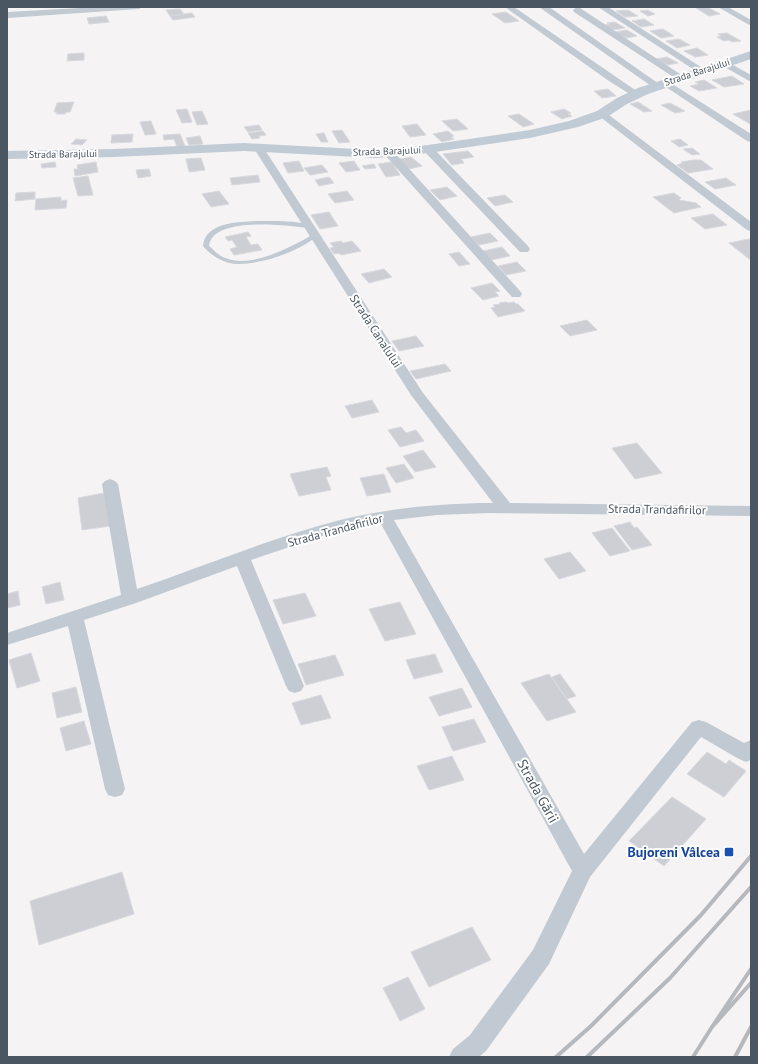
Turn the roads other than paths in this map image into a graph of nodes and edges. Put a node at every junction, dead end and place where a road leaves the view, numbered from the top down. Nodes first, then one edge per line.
1 (139, 7) edge
2 (509, 7) edge
3 (543, 7) edge
4 (602, 7) edge
5 (722, 7) edge
6 (577, 10) dead end
7 (7, 15) edge
8 (751, 23) edge
9 (751, 55) edge
10 (724, 63) junction
11 (702, 71) junction
12 (681, 78) junction
13 (751, 79) edge
14 (661, 84) junction
15 (636, 94) junction
16 (602, 114) junction
17 (751, 139) edge
18 (258, 148) junction
19 (428, 150) junction
20 (389, 153) junction
21 (7, 155) edge
22 (746, 219) edge
23 (751, 228) edge
24 (311, 231) junction
25 (524, 249) dead end
26 (516, 294) dead end
27 (110, 484) dead end
28 (505, 507) junction
29 (751, 511) edge
30 (384, 516) junction
31 (242, 558) junction
32 (130, 599) junction
33 (75, 618) junction
34 (7, 639) edge
35 (295, 686) dead end
36 (751, 748) edge
37 (115, 789) dead end
38 (583, 871) junction
39 (461, 1057) edge

1 - 7 street
2 - 15 street
3 - 14 street
4 - 11 street
5 - 8 street
6 - 12 street
9 - 10 street, Strada Barajului
10 - 11 street, Strada Barajului
10 - 13 street
11 - 12 street, Strada Barajului
12 - 14 street, Strada Barajului
14 - 15 street, Strada Barajului
14 - 17 street
15 - 16 street, Strada Barajului
16 - 19 street, Strada Barajului
16 - 22 street
18 - 20 street, Strada Barajului
18 - 21 street, Strada Barajului
18 - 24 street, Strada Canalului
19 - 20 street, Strada Barajului
19 - 25 street
20 - 26 street
22 - 23 street
24 - 24 lane
24 - 28 street, Strada Canalului
27 - 32 street
28 - 29 street, Strada Trandafirilor
28 - 30 street, Strada Trandafirilor
30 - 31 street, Strada Trandafirilor
30 - 38 street, Strada Gării
31 - 32 street, Strada Trandafirilor
31 - 35 street
32 - 33 street, Strada Trandafirilor
33 - 34 street, Strada Trandafirilor
33 - 37 street
36 - 38 street
38 - 39 street

